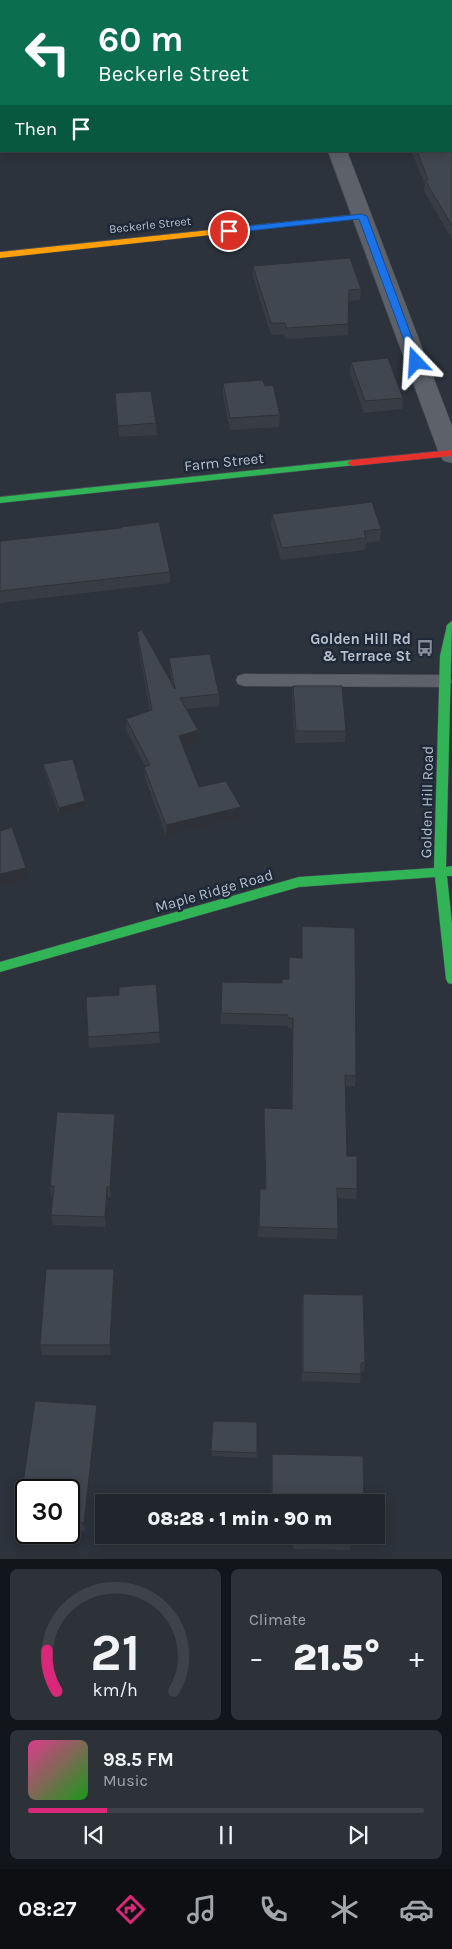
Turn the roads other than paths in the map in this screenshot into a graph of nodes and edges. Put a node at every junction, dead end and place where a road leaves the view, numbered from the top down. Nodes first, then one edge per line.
1 (337, 152) edge
2 (362, 216) junction
3 (0, 255) edge
4 (451, 455) edge
5 (0, 500) edge
6 (452, 625) edge
7 (244, 680) dead end
8 (444, 681) junction
9 (446, 871) edge
10 (0, 967) edge
11 (452, 980) edge

1 - 2 street
2 - 3 street, Beckerle Street
2 - 4 street
4 - 5 street, Farm Street
6 - 8 street, Golden Hill Road
7 - 8 lane
8 - 9 street, Golden Hill Road
9 - 10 street, Maple Ridge Road
9 - 11 street, Golden Hill Road

